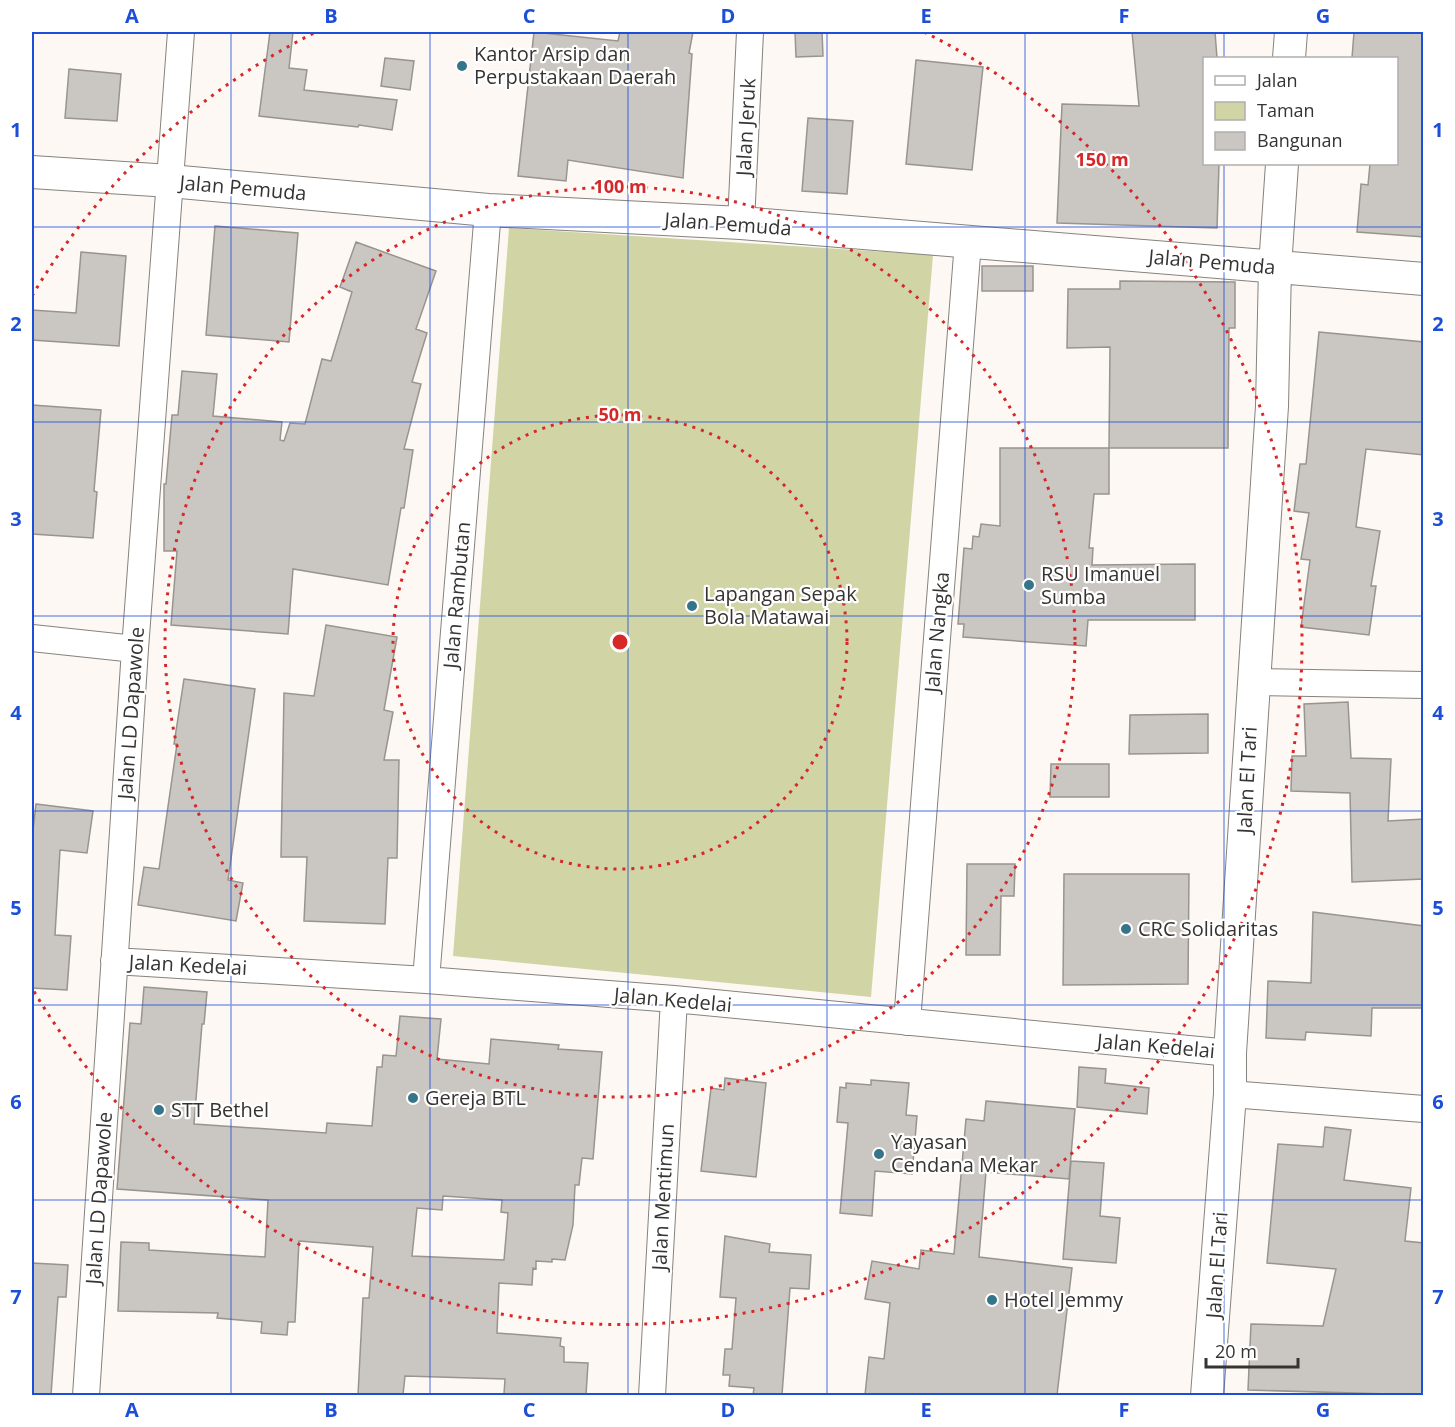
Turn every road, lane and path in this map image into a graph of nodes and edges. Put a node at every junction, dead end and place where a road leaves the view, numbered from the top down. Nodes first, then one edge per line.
1 (181, 32) edge
2 (750, 32) edge
3 (1291, 32) edge
4 (1289, 57) edge
5 (1282, 165) edge
6 (32, 172) edge
7 (170, 181) junction
8 (488, 210) junction
9 (741, 224) junction
10 (968, 242) junction
11 (1275, 267) junction
12 (1424, 279) edge
13 (32, 638) edge
14 (135, 649) junction
15 (1252, 682) junction
16 (1424, 685) edge
17 (114, 961) junction
18 (426, 980) junction
19 (674, 999) junction
20 (907, 1022) junction
21 (1230, 1053) junction
22 (1230, 1094) junction
23 (1424, 1109) edge
24 (86, 1395) edge
25 (652, 1395) edge
26 (1207, 1395) edge

1 - 7 street, Jalan LD Dapawole
2 - 9 street, Jalan Jeruk
3 - 4 street
5 - 11 street, Jalan El Tari
6 - 7 street, Jalan Pemuda
7 - 8 street, Jalan Pemuda
7 - 14 street, Jalan LD Dapawole
8 - 9 street, Jalan Pemuda
8 - 18 street, Jalan Rambutan
9 - 10 street, Jalan Pemuda
10 - 11 street, Jalan Pemuda
10 - 20 street, Jalan Nangka
11 - 12 street, Jalan Pemuda
11 - 15 street, Jalan El Tari
13 - 14 street
14 - 17 street, Jalan LD Dapawole
15 - 16 street
15 - 21 street, Jalan El Tari
17 - 18 street, Jalan Kedelai
17 - 24 street, Jalan LD Dapawole
18 - 19 street, Jalan Kedelai
19 - 20 street, Jalan Kedelai
19 - 25 street, Jalan Mentimun
20 - 21 street, Jalan Kedelai
21 - 22 street, Jalan El Tari
22 - 23 street
22 - 26 street, Jalan El Tari

